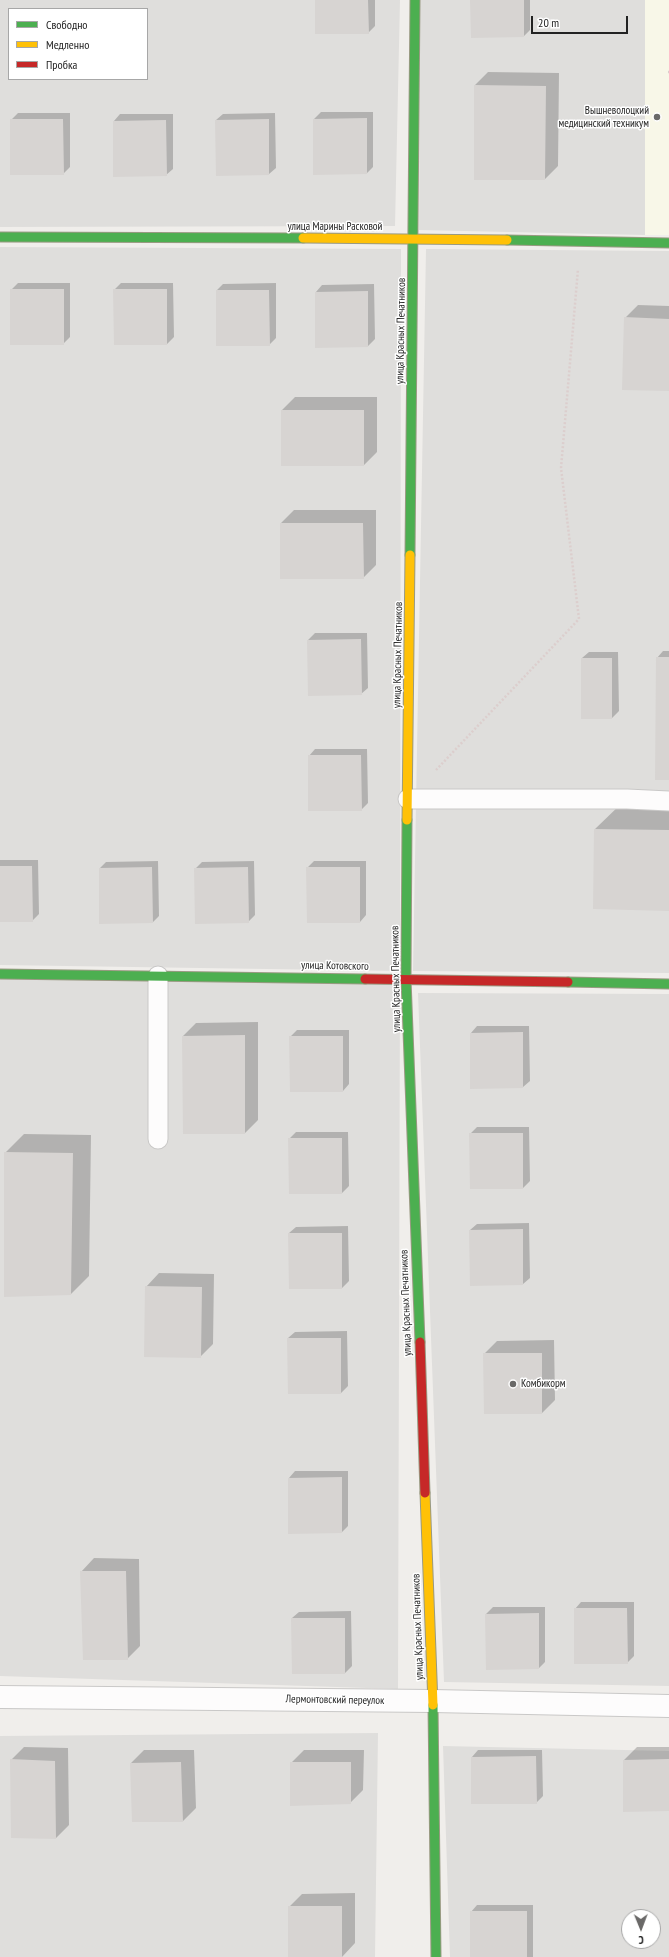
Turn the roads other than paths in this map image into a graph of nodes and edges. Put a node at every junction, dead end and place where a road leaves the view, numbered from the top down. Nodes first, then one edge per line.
1 (415, 0) edge
2 (0, 237) edge
3 (414, 239) junction
4 (669, 243) edge
5 (408, 799) junction
6 (669, 801) edge
7 (0, 974) edge
8 (158, 976) junction
9 (406, 979) junction
10 (669, 984) edge
11 (158, 1139) dead end
12 (0, 1697) edge
13 (433, 1701) junction
14 (669, 1706) edge
15 (436, 1957) edge

1 - 3 street, улица Красных Печатников
2 - 3 street, улица Марины Расковой
3 - 4 street, улица Марины Расковой
3 - 5 street, улица Красных Печатников
5 - 6 lane
5 - 9 street, улица Красных Печатников
7 - 8 street, улица Котовского
8 - 9 street, улица Котовского
8 - 11 lane
9 - 10 street, улица Котовского
9 - 13 street, улица Красных Печатников
12 - 13 street, Лермонтовский переулок
13 - 14 street, Лермонтовский переулок
13 - 15 street, улица Красных Печатников

